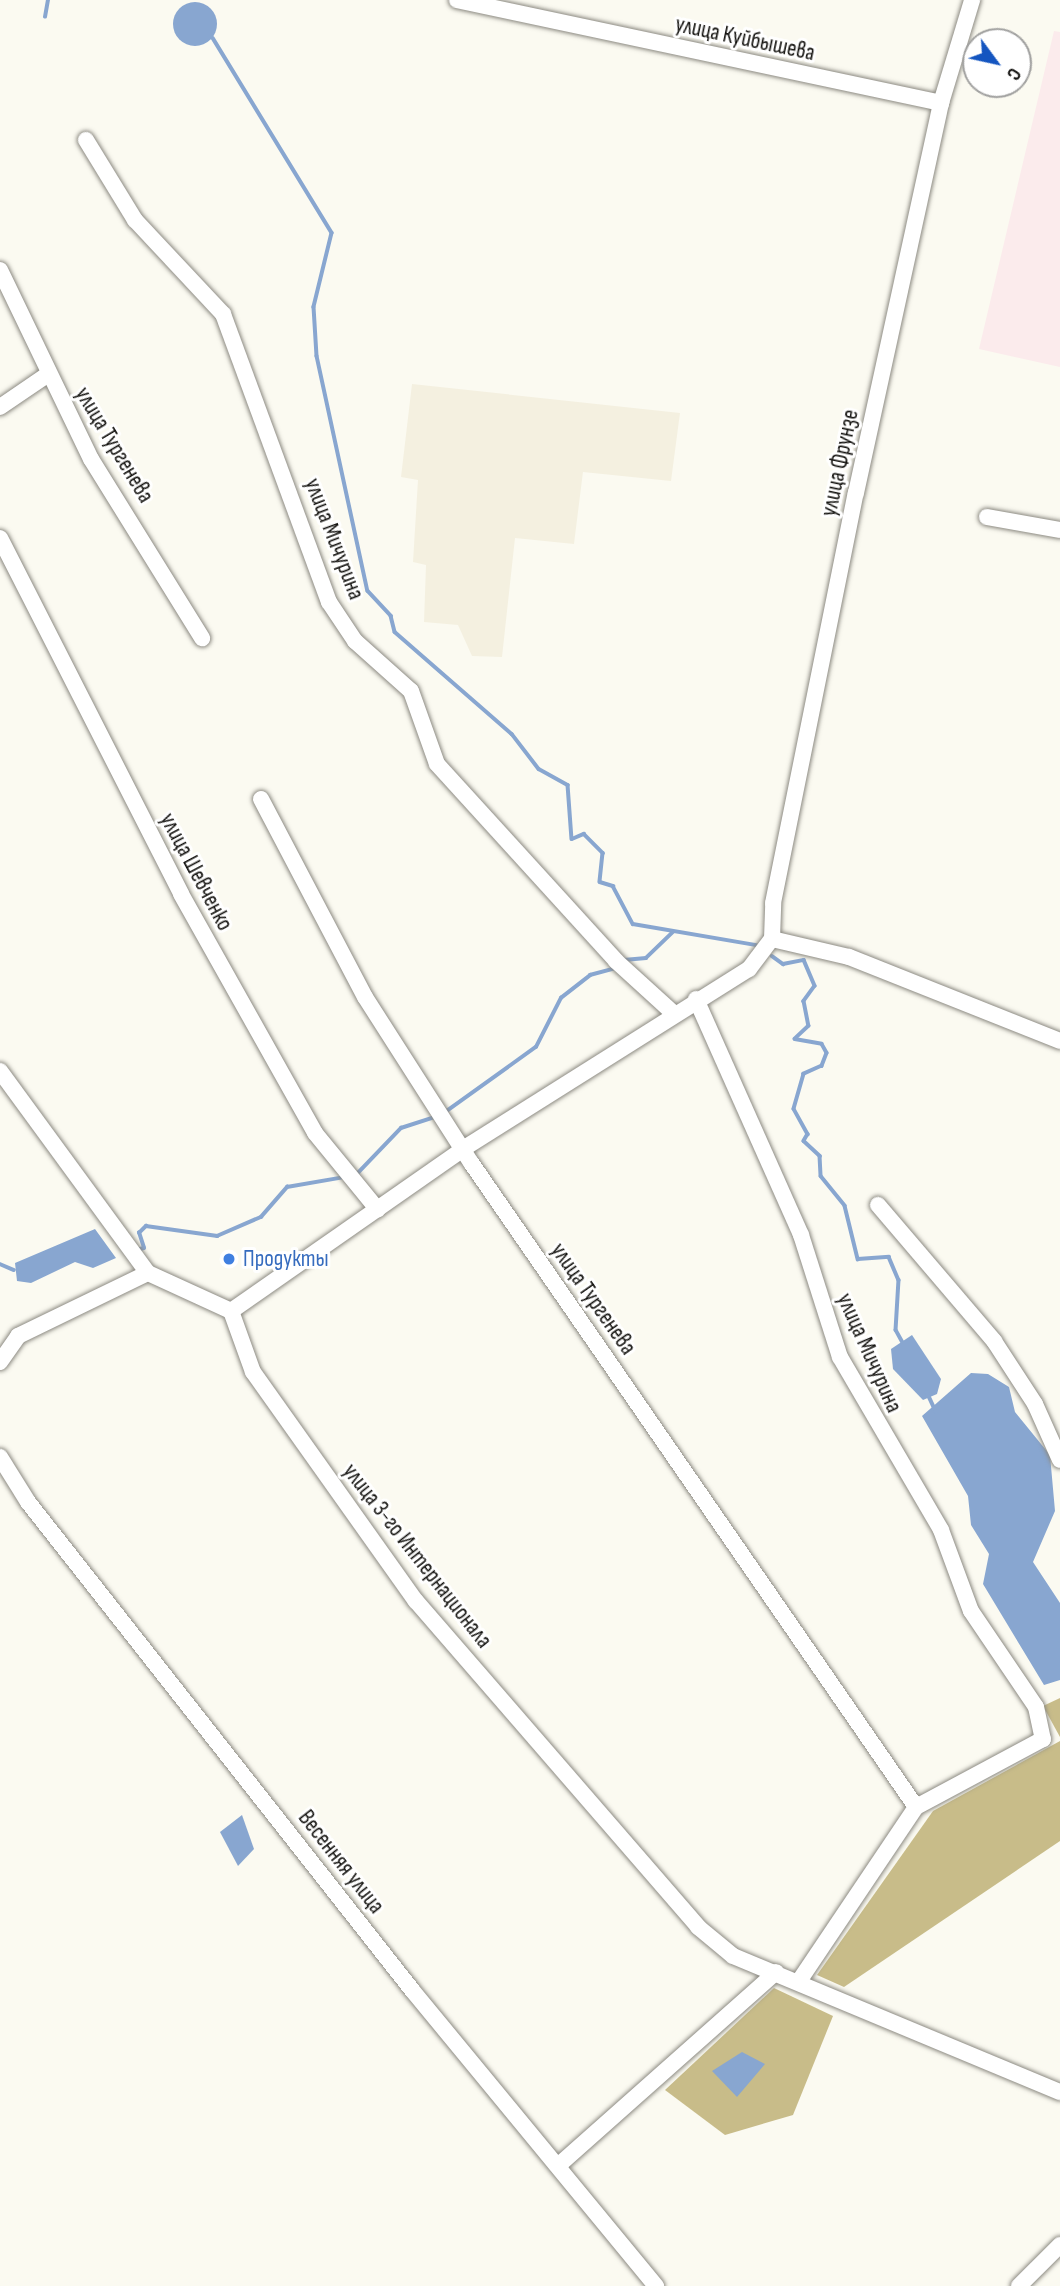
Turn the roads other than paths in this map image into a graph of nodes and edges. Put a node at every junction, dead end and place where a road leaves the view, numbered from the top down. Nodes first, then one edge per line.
1 (457, 0) edge
2 (972, 0) edge
3 (941, 103) junction
4 (86, 140) dead end
5 (0, 270) edge
6 (47, 375) junction
7 (0, 407) edge
8 (987, 517) dead end
9 (1060, 530) edge
10 (0, 538) edge
11 (202, 638) dead end
12 (261, 799) dead end
13 (772, 939) junction
14 (695, 999) junction
15 (673, 1012) junction
16 (1060, 1041) edge
17 (0, 1071) edge
18 (466, 1147) junction
19 (878, 1205) dead end
20 (378, 1210) junction
21 (148, 1273) junction
22 (231, 1311) junction
23 (0, 1362) edge
24 (0, 1457) edge
25 (1060, 1460) edge
26 (916, 1807) junction
27 (776, 1972) junction
28 (799, 1981) junction
29 (1060, 2092) edge
30 (560, 2164) junction
31 (1060, 2245) edge
32 (656, 2286) edge
33 (1019, 2286) edge

1 - 3 street, улица Куйбышева
2 - 3 street, улица Фрунзе
3 - 13 street, улица Фрунзе
4 - 15 street, улица Мичурина
5 - 6 street, улица Тургенева
6 - 7 street
6 - 11 street, улица Тургенева
8 - 9 street
10 - 20 street, улица Шевченко
12 - 18 street, улица Тургенева
13 - 14 street
13 - 16 street
14 - 15 street
14 - 26 street, улица Мичурина
15 - 18 street
17 - 21 street
18 - 20 street
18 - 26 street, улица Тургенева
19 - 25 street
20 - 22 street
21 - 22 street
21 - 23 street
22 - 27 street, улица 3-го Интернационала
24 - 30 street, Весенняя улица
26 - 28 street
27 - 28 street, улица 3-го Интернационала
27 - 30 street
28 - 29 street, улица 3-го Интернационала
30 - 32 street, Весенняя улица
31 - 33 street

